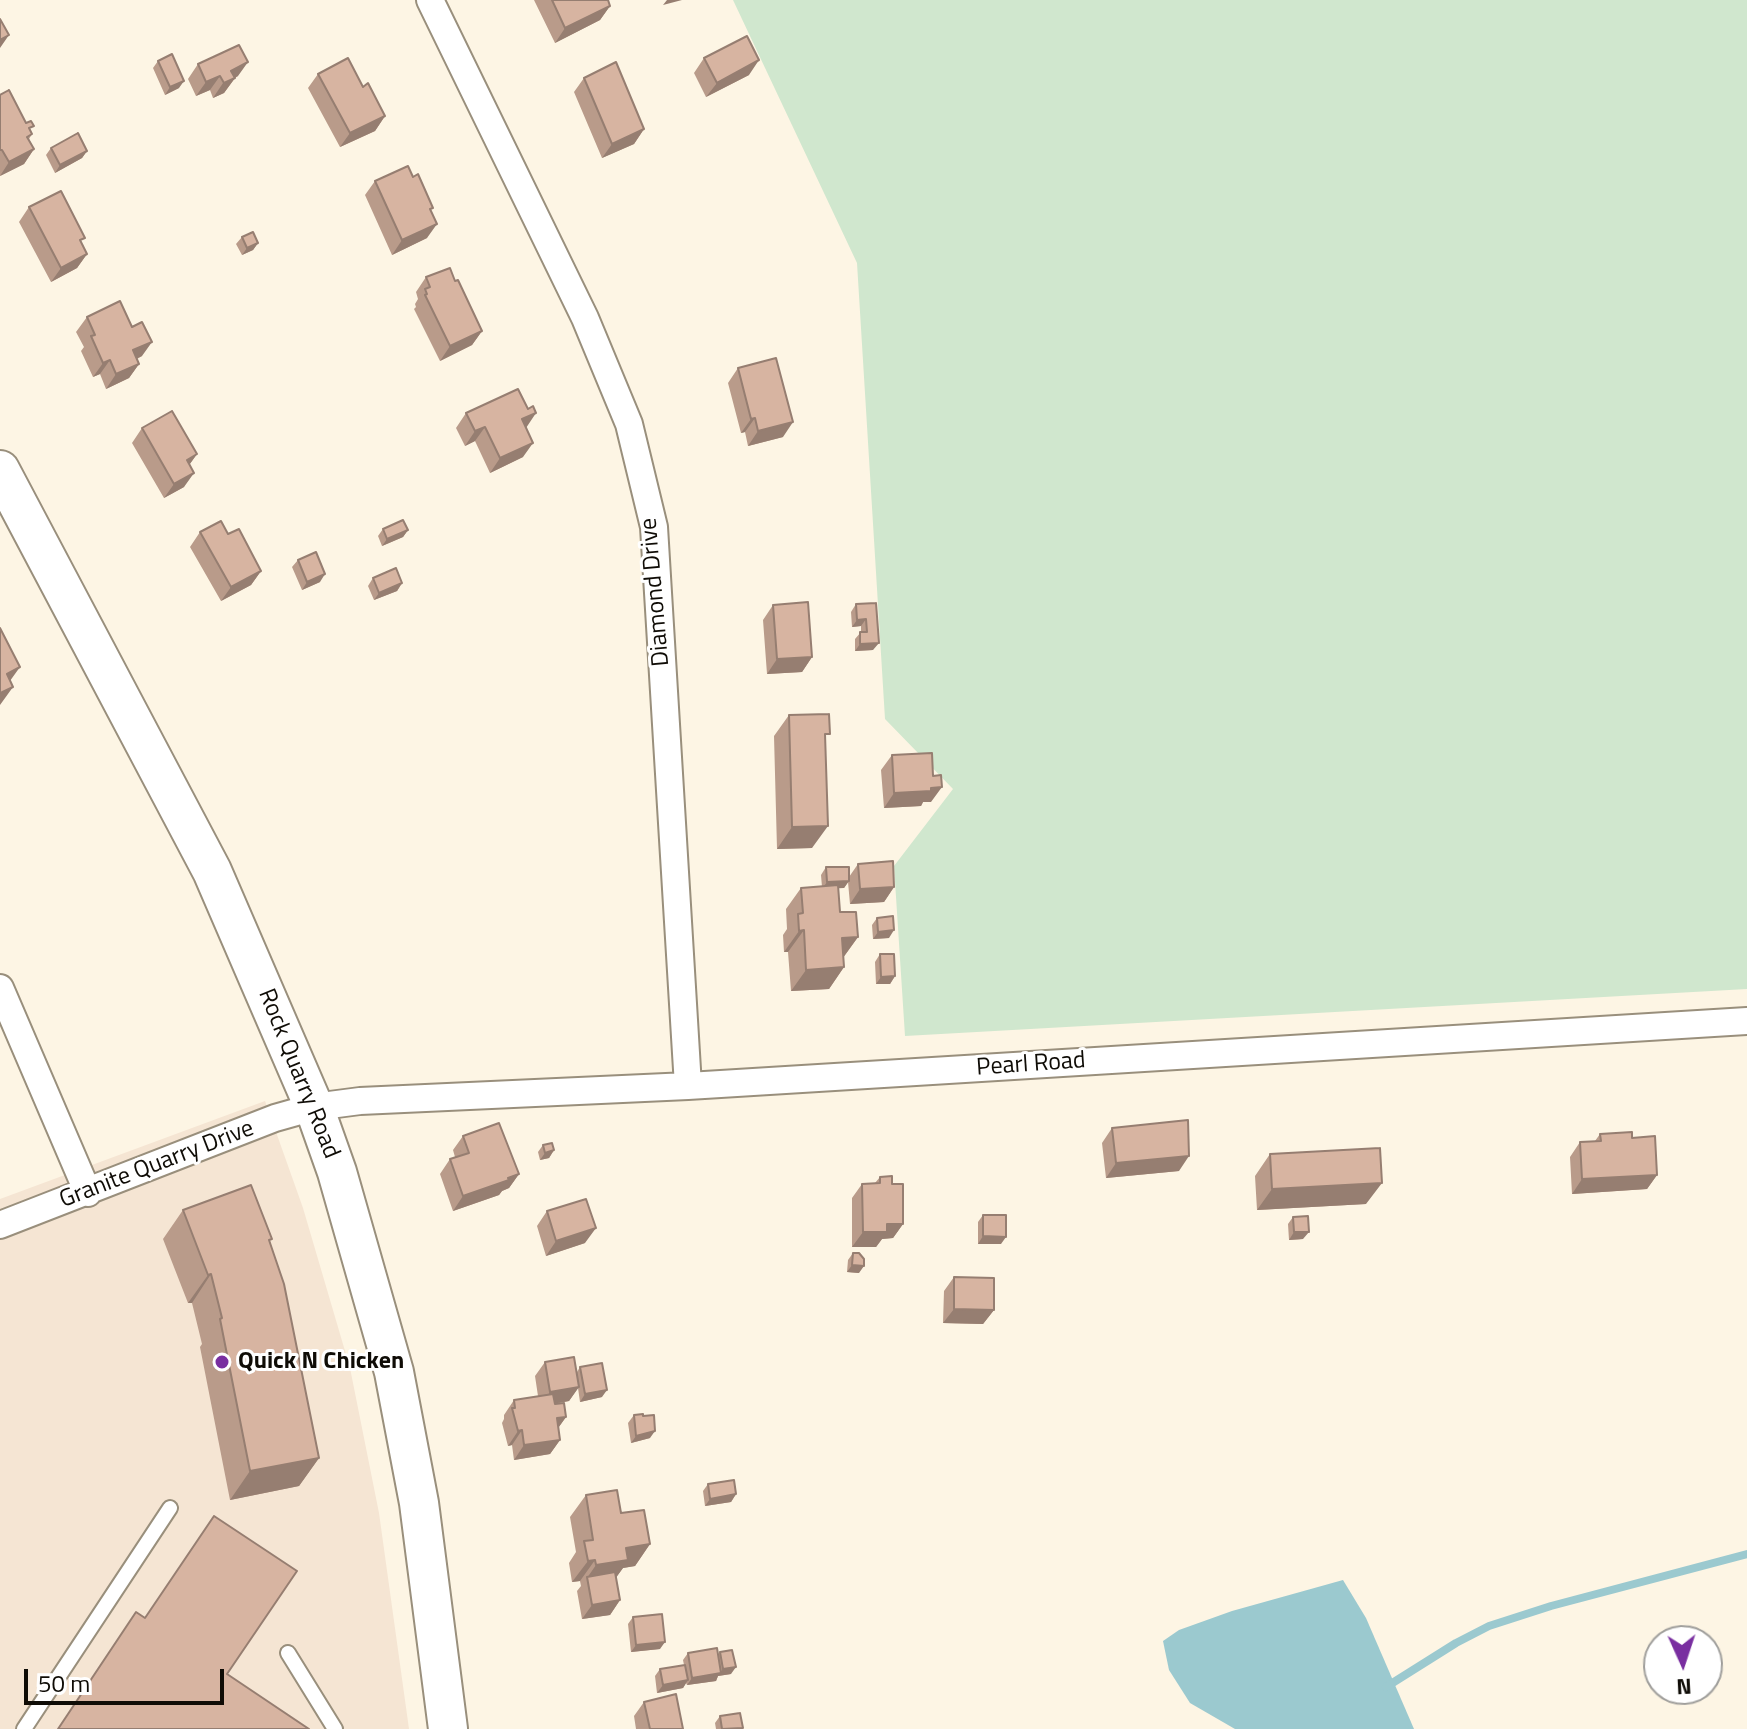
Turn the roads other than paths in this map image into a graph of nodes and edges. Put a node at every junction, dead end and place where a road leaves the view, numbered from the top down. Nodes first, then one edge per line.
1 (430, 0) edge
2 (0, 470) edge
3 (0, 988) edge
4 (1747, 1021) edge
5 (10, 1044) edge
6 (688, 1086) junction
7 (314, 1107) junction
8 (88, 1193) junction
9 (0, 1225) edge
10 (170, 1508) dead end
11 (288, 1653) dead end
12 (24, 1729) edge
13 (335, 1729) edge
14 (448, 1729) edge

1 - 6 street, Diamond Drive
2 - 7 main road, Rock Quarry Road
3 - 5 street
4 - 6 street, Pearl Road
5 - 8 street
6 - 7 street, Pearl Road
7 - 8 street, Granite Quarry Drive
7 - 14 main road, Rock Quarry Road
8 - 9 street, Granite Quarry Drive
10 - 12 lane
11 - 13 lane

